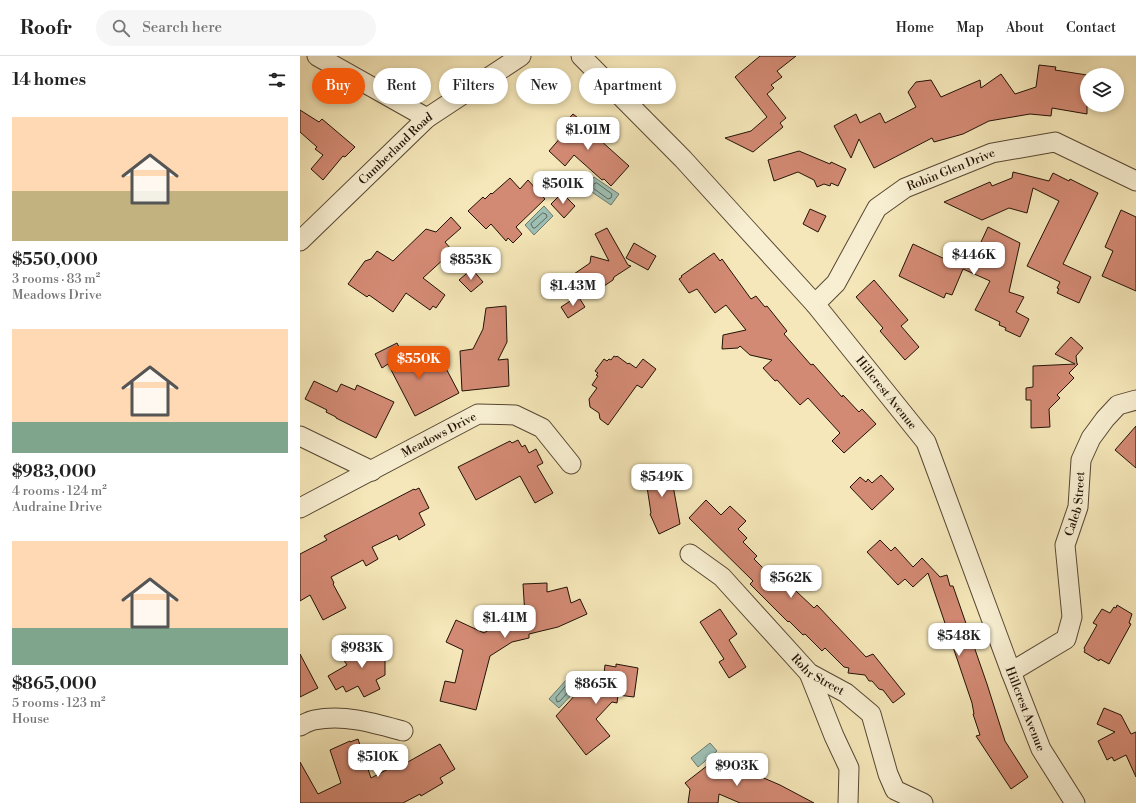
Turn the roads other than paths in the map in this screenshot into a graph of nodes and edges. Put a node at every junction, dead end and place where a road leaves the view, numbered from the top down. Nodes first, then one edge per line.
1 (317, 56) edge
2 (521, 56) edge
3 (581, 56) edge
4 (427, 118) junction
5 (1136, 181) edge
6 (300, 241) edge
7 (815, 304) junction
8 (1136, 400) edge
9 (300, 436) edge
10 (571, 464) dead end
11 (372, 470) junction
12 (300, 508) edge
13 (690, 554) dead end
14 (1011, 672) junction
15 (809, 673) junction
16 (300, 726) edge
17 (403, 731) dead end
18 (848, 803) edge
19 (923, 803) edge
20 (1075, 803) edge

1 - 4 street
2 - 4 street, Cumberland Road
3 - 7 street, Hillcrest Avenue
4 - 6 street, Cumberland Road
5 - 7 street, Robin Glen Drive
7 - 14 street, Hillcrest Avenue
8 - 14 street, Caleb Street
9 - 11 street
10 - 11 street, Meadows Drive
11 - 12 street, Meadows Drive
13 - 15 street, Rohr Street
14 - 20 street, Hillcrest Avenue
15 - 18 street
15 - 19 street, Rohr Street
16 - 17 street

